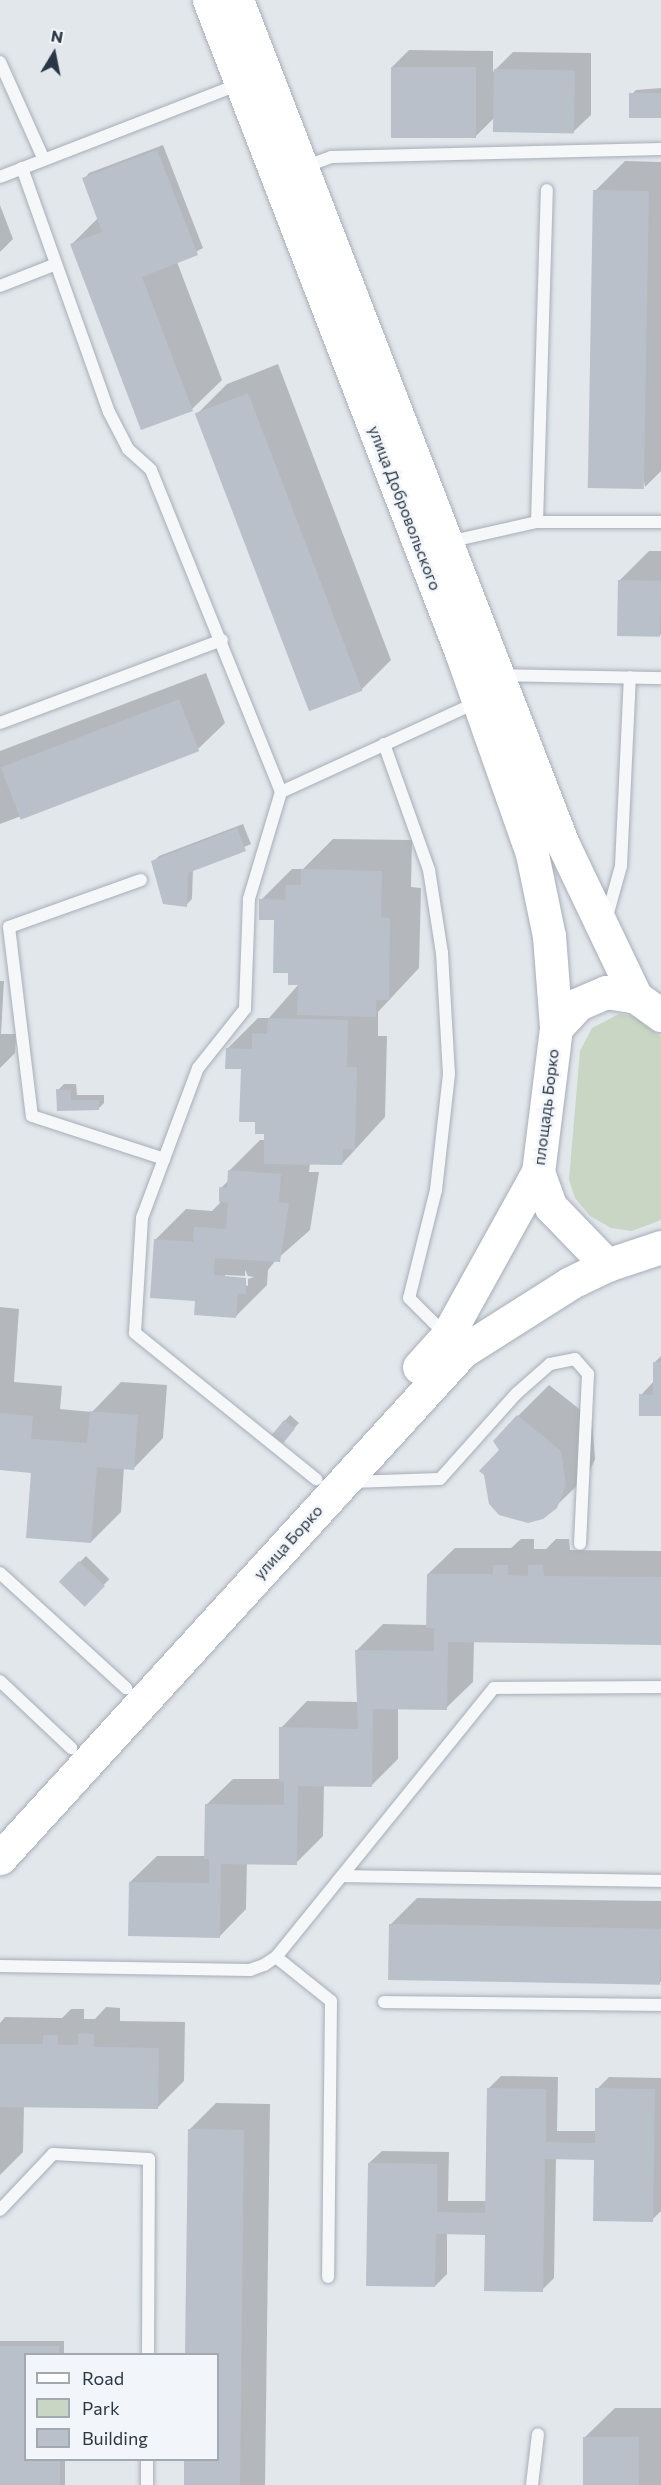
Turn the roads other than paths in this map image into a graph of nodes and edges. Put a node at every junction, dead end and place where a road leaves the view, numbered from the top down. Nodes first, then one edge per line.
1 (209, 0) edge
2 (237, 0) edge
3 (0, 62) edge
4 (240, 84) junction
5 (661, 149) edge
6 (44, 160) junction
7 (22, 168) junction
8 (300, 168) junction
9 (0, 177) edge
10 (547, 190) dead end
11 (56, 264) junction
12 (0, 286) edge
13 (537, 522) junction
14 (661, 522) edge
15 (447, 542) junction
16 (222, 640) junction
17 (498, 675) junction
18 (630, 677) junction
19 (661, 678) edge
20 (479, 702) junction
21 (0, 723) edge
22 (384, 744) junction
23 (281, 792) junction
24 (141, 880) dead end
25 (604, 928) junction
26 (649, 1006) edge
27 (556, 1028) junction
28 (164, 1159) junction
29 (538, 1172) junction
30 (661, 1247) edge
31 (607, 1265) junction
32 (447, 1336) junction
33 (329, 1481) junction
34 (580, 1544) dead end
35 (0, 1573) edge
36 (0, 1681) edge
37 (661, 1687) edge
38 (126, 1688) junction
39 (71, 1748) junction
40 (0, 1825) edge
41 (0, 1858) edge
42 (342, 1876) junction
43 (661, 1881) edge
44 (276, 1957) junction
45 (0, 1966) edge
46 (384, 2002) dead end
47 (661, 2005) edge
48 (0, 2210) edge
49 (328, 2277) dead end
50 (148, 2353) edge
51 (538, 2434) dead end
52 (147, 2461) edge
53 (147, 2485) edge
54 (532, 2485) edge

1 - 4 main road, улица Добровольского
2 - 8 main road, улица Добровольского
3 - 6 lane
4 - 6 lane
4 - 20 main road, улица Добровольского
5 - 8 lane
6 - 7 lane
7 - 9 lane
7 - 11 lane
8 - 15 main road, улица Добровольского
10 - 13 lane
11 - 12 lane
11 - 16 lane
13 - 14 lane
13 - 15 lane
15 - 17 main road, улица Добровольского
16 - 21 lane
16 - 23 lane
17 - 18 lane
17 - 25 main road, улица Добровольского
18 - 19 lane
18 - 25 lane
20 - 22 lane
20 - 27 main road, улица Добровольского
22 - 23 lane
22 - 32 lane
23 - 28 lane
24 - 28 lane
25 - 26 main road, улица Добровольского
26 - 27 main road, площадь Борко
27 - 29 main road, площадь Борко
28 - 33 lane
29 - 31 main road, площадь Борко
29 - 32 main road, улица Борко
30 - 31 main road
31 - 33 main road, улица Борко
32 - 33 main road, улица Борко
33 - 34 lane
33 - 38 main road, улица Борко
33 - 41 main road, улица Борко
35 - 38 lane
36 - 39 lane
37 - 42 lane
38 - 39 main road, улица Борко
39 - 40 main road, улица Борко
42 - 43 lane
42 - 44 lane
44 - 45 lane
44 - 49 lane
46 - 47 lane
48 - 50 lane
51 - 54 lane
52 - 53 lane

